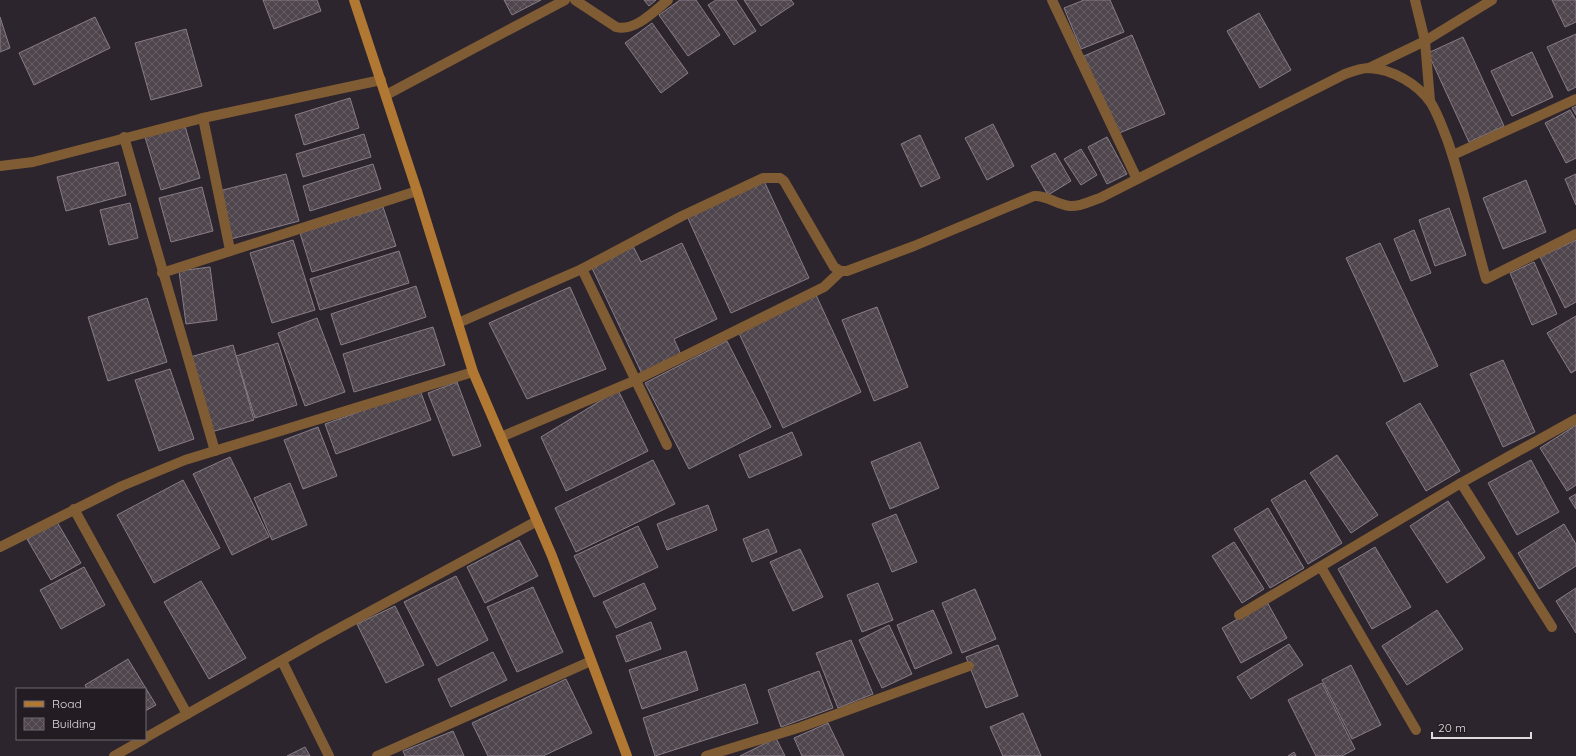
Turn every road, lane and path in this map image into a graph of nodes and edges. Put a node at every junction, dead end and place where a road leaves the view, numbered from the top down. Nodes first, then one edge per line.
1 (354, 0) edge
2 (565, 0) edge
3 (575, 0) edge
4 (668, 0) edge
5 (1052, 0) edge
6 (1416, 0) edge
7 (1492, 0) edge
8 (1425, 41) junction
9 (1369, 68) junction
10 (381, 80) junction
11 (386, 95) junction
12 (1576, 99) edge
13 (1430, 101) junction
14 (203, 118) junction
15 (124, 137) junction
16 (1453, 155) junction
17 (0, 166) edge
18 (1137, 179) junction
19 (417, 191) junction
20 (1576, 234) edge
21 (230, 250) junction
22 (582, 269) junction
23 (841, 271) junction
24 (162, 273) junction
25 (458, 323) junction
26 (473, 372) junction
27 (636, 380) junction
28 (1576, 420) edge
29 (501, 437) junction
30 (667, 445) dead end
31 (215, 451) junction
32 (1461, 484) junction
33 (74, 509) junction
34 (537, 521) junction
35 (0, 547) edge
36 (1321, 567) junction
37 (1239, 616) dead end
38 (1552, 627) dead end
39 (591, 660) junction
40 (282, 661) junction
41 (969, 666) dead end
42 (187, 714) junction
43 (1416, 730) dead end
44 (146, 738) edge
45 (142, 740) edge
46 (114, 756) edge
47 (329, 756) edge
48 (377, 756) edge
49 (627, 756) edge
50 (706, 756) edge

1 - 10 main road
2 - 11 street
3 - 4 street
5 - 18 street
6 - 8 street
7 - 8 street
8 - 9 street
8 - 13 street
9 - 13 street
9 - 18 street
10 - 11 main road
10 - 14 street
11 - 19 main road
12 - 16 street
13 - 16 street
14 - 15 street
14 - 21 street
15 - 17 street
15 - 24 street
16 - 20 street
18 - 23 street
19 - 21 street
19 - 25 main road
21 - 24 street
22 - 23 street
22 - 25 street
22 - 27 street
23 - 27 street
24 - 31 street
25 - 26 main road
26 - 29 main road
26 - 31 street
27 - 29 street
27 - 30 street
28 - 32 street
29 - 34 main road
31 - 33 street
32 - 36 street
32 - 38 street
33 - 35 street
33 - 42 street
34 - 39 main road
34 - 40 street
36 - 37 street
36 - 43 street
39 - 48 street
39 - 49 main road
40 - 42 street
40 - 47 street
41 - 50 street
42 - 44 street
45 - 46 street

